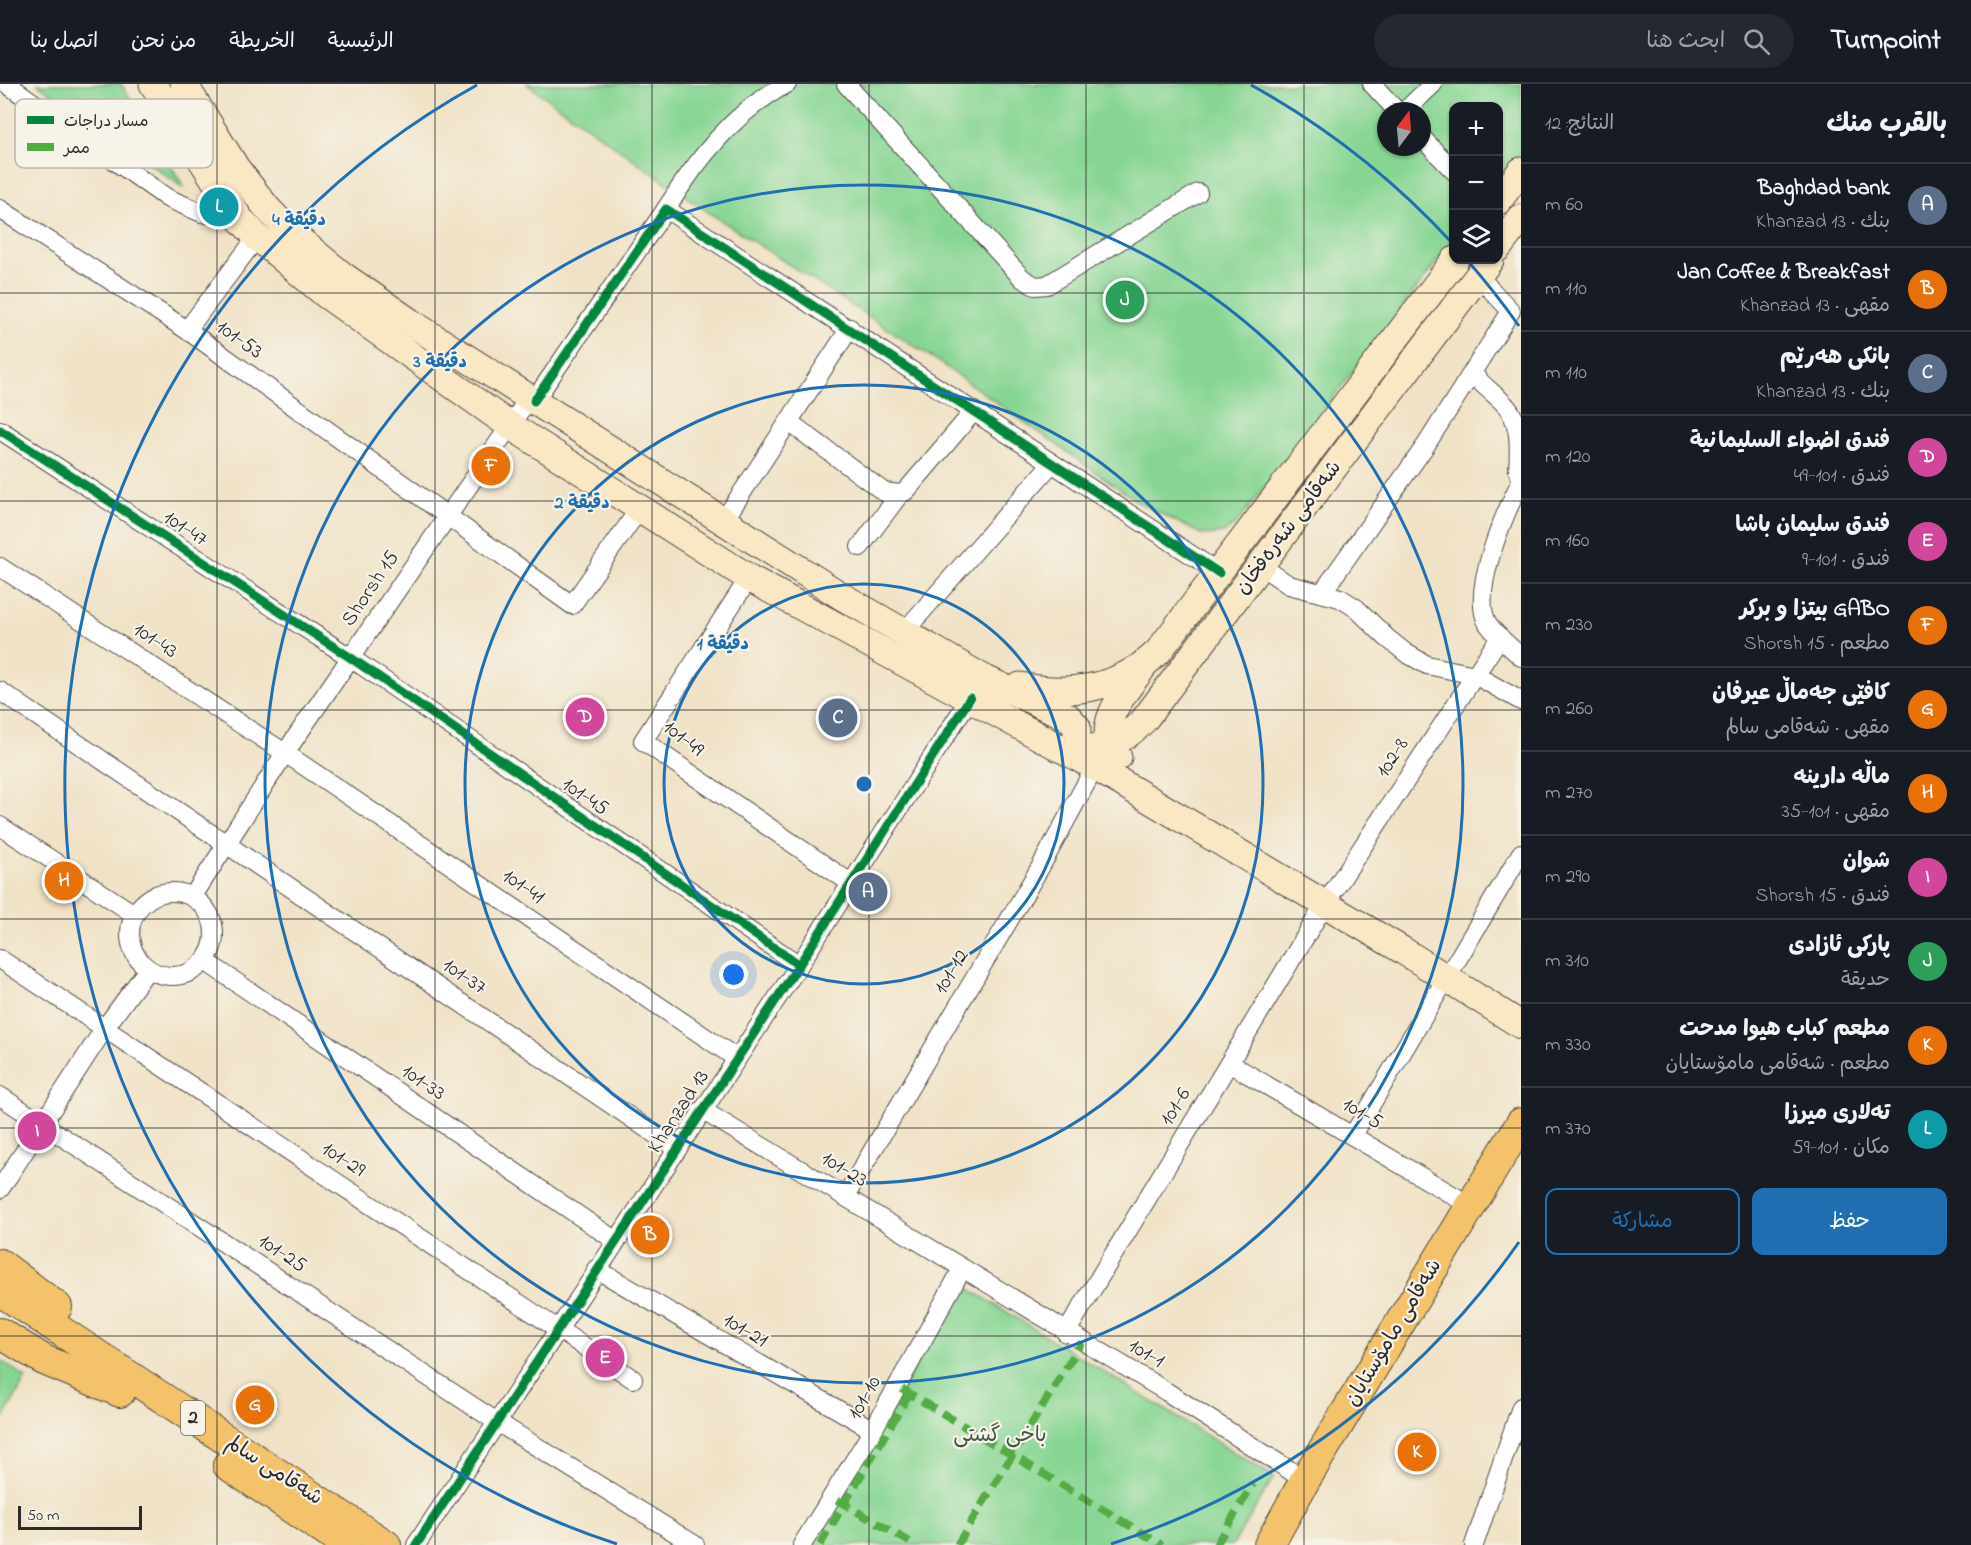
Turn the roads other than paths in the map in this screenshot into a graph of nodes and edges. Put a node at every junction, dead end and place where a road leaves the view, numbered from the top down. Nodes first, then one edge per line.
1 (7, 84) edge
2 (153, 84) edge
3 (184, 84) edge
4 (786, 84) edge
5 (846, 84) edge
6 (1372, 84) edge
7 (1433, 84) edge
8 (28, 99) edge
9 (163, 99) edge
10 (193, 99) edge
11 (1389, 102) edge
12 (1414, 102) edge
13 (213, 130) edge
14 (1431, 147) edge
15 (1449, 166) edge
16 (125, 168) edge
17 (208, 168) edge
18 (1198, 193) dead end
19 (0, 209) edge
20 (666, 209) junction
21 (1521, 218) edge
22 (248, 228) junction
23 (1503, 241) edge
24 (1452, 264) edge
25 (1484, 268) edge
26 (850, 328) junction
27 (187, 330) junction
28 (1473, 374) junction
29 (531, 399) junction
30 (974, 411) junction
31 (789, 422) junction
32 (509, 425) junction
33 (0, 430) edge
34 (1052, 463) junction
35 (1521, 475) edge
36 (1521, 481) edge
37 (900, 494) junction
38 (640, 508) junction
39 (447, 515) junction
40 (724, 520) junction
41 (860, 547) dead end
42 (1261, 566) junction
43 (0, 567) edge
44 (1219, 573) junction
45 (749, 578) junction
46 (1322, 593) junction
47 (904, 632) junction
48 (1500, 637) junction
49 (1521, 657) edge
50 (351, 658) junction
51 (1143, 666) junction
52 (1475, 675) junction
53 (977, 688) junction
54 (0, 691) edge
55 (1521, 700) edge
56 (1111, 744) junction
57 (1059, 748) junction
58 (285, 753) junction
59 (1095, 767) junction
60 (0, 826) edge
61 (226, 842) junction
62 (1521, 853) edge
63 (852, 884) junction
64 (193, 896) junction
65 (1329, 898) junction
66 (134, 914) junction
67 (0, 959) edge
68 (205, 962) junction
69 (799, 965) junction
70 (148, 969) junction
71 (1450, 972) junction
72 (1521, 1005) edge
73 (1521, 1025) edge
74 (104, 1029) junction
75 (736, 1059) junction
76 (1229, 1063) junction
77 (0, 1096) edge
78 (702, 1110) junction
79 (1521, 1123) edge
80 (43, 1124) junction
81 (1353, 1135) junction
82 (677, 1149) junction
83 (0, 1189) edge
84 (845, 1197) junction
85 (1471, 1206) junction
86 (616, 1241) junction
87 (0, 1264) edge
88 (596, 1269) junction
89 (962, 1269) junction
90 (0, 1291) edge
91 (0, 1315) edge
92 (558, 1329) junction
93 (0, 1333) edge
94 (1066, 1333) junction
95 (633, 1379) dead end
96 (126, 1385) junction
97 (1521, 1407) edge
98 (497, 1422) junction
99 (873, 1430) junction
100 (1305, 1480) junction
101 (346, 1545) edge
102 (386, 1545) edge
103 (416, 1545) edge
104 (695, 1545) edge
105 (802, 1545) edge
106 (1269, 1545) edge
107 (1474, 1545) edge

1 - 8 street
2 - 9 main road
3 - 10 main road
4 - 20 street, Shorsh 15
5 - 18 street
6 - 11 street
7 - 12 street
13 - 29 main road
14 - 15 street
16 - 22 street
17 - 22 main road
19 - 27 street, 101-53
20 - 26 street
20 - 29 street, Shorsh 15
21 - 23 main road
22 - 27 street
22 - 32 main road
24 - 44 main road
25 - 28 street
25 - 42 main road, شەقامی شەرەفخان
26 - 30 street
26 - 31 street
27 - 39 street, 101-53
28 - 35 street
28 - 46 street
29 - 32 street, Shorsh 15
29 - 40 main road
30 - 34 street
30 - 37 street
31 - 37 street
31 - 40 street
32 - 38 main road
32 - 39 street, Shorsh 15
33 - 50 street, 101-47
34 - 44 street
34 - 47 street
36 - 48 street
37 - 41 street
38 - 39 street, 101-53
38 - 45 main road
39 - 50 street, Shorsh 15
40 - 47 main road
42 - 46 street
42 - 56 main road, شەقامی شەرەفخان
43 - 58 street, 101-43
44 - 51 main road
45 - 53 main road
45 - 63 street, 101-49
46 - 52 street
47 - 53 main road
48 - 49 street
48 - 52 street, 102-8
50 - 58 street, Shorsh 15
50 - 69 street, 101-45
51 - 53 main road
51 - 56 main road
52 - 55 street
52 - 65 street, 102-8
53 - 57 main road
53 - 63 street, Khanzad 13
54 - 61 street, 101-37
56 - 57 main road, شەقامی شەرەفخان
56 - 65 main road
57 - 59 main road
58 - 61 street, Shorsh 15
58 - 75 street, 101-41
59 - 65 main road
59 - 84 street, 101-12
60 - 66 street
61 - 64 street, Shorsh 15
61 - 82 street, 101-37
62 - 71 street
63 - 69 street, Khanzad 13
64 - 66 street
64 - 68 street
65 - 71 main road
65 - 76 street, 101-6
66 - 70 street
67 - 74 street, 101-29
68 - 70 street
68 - 86 street, 101-33
69 - 75 street, Khanzad 13
70 - 74 street
71 - 72 main road
71 - 73 main road
71 - 81 street
74 - 80 street
74 - 92 street, 101-29
75 - 78 street, Khanzad 13
76 - 81 street, 101-5
76 - 94 street, 101-6
77 - 80 street, 101-25
78 - 82 street, Khanzad 13
78 - 84 street, 101-23
79 - 85 main road, شەقامی مامۆستایان
80 - 83 street
80 - 98 street, 101-25
81 - 85 street, 101-5
82 - 86 street, Khanzad 13
84 - 89 street, 101-23
85 - 100 main road, شەقامی مامۆستایان
86 - 88 street, Khanzad 13
87 - 96 main road, شەقامی سالم
88 - 92 street, Khanzad 13
88 - 99 street, 101-21
89 - 94 street, 101-1
89 - 99 street, 101-10
90 - 96 main road, شەقامی سالم / 2
91 - 96 main road, شەقامی سالم / 2
92 - 95 street, 101-29
92 - 98 street, Khanzad 13
93 - 96 main road, شەقامی سالم
94 - 100 street, 101-1
96 - 101 main road, شەقامی سالم / 2
96 - 102 main road, شەقامی سالم / 2
97 - 107 street
98 - 103 street, Khanzad 13
98 - 104 street, 101-25
99 - 105 street, 101-10
100 - 106 main road, شەقامی مامۆستایان

